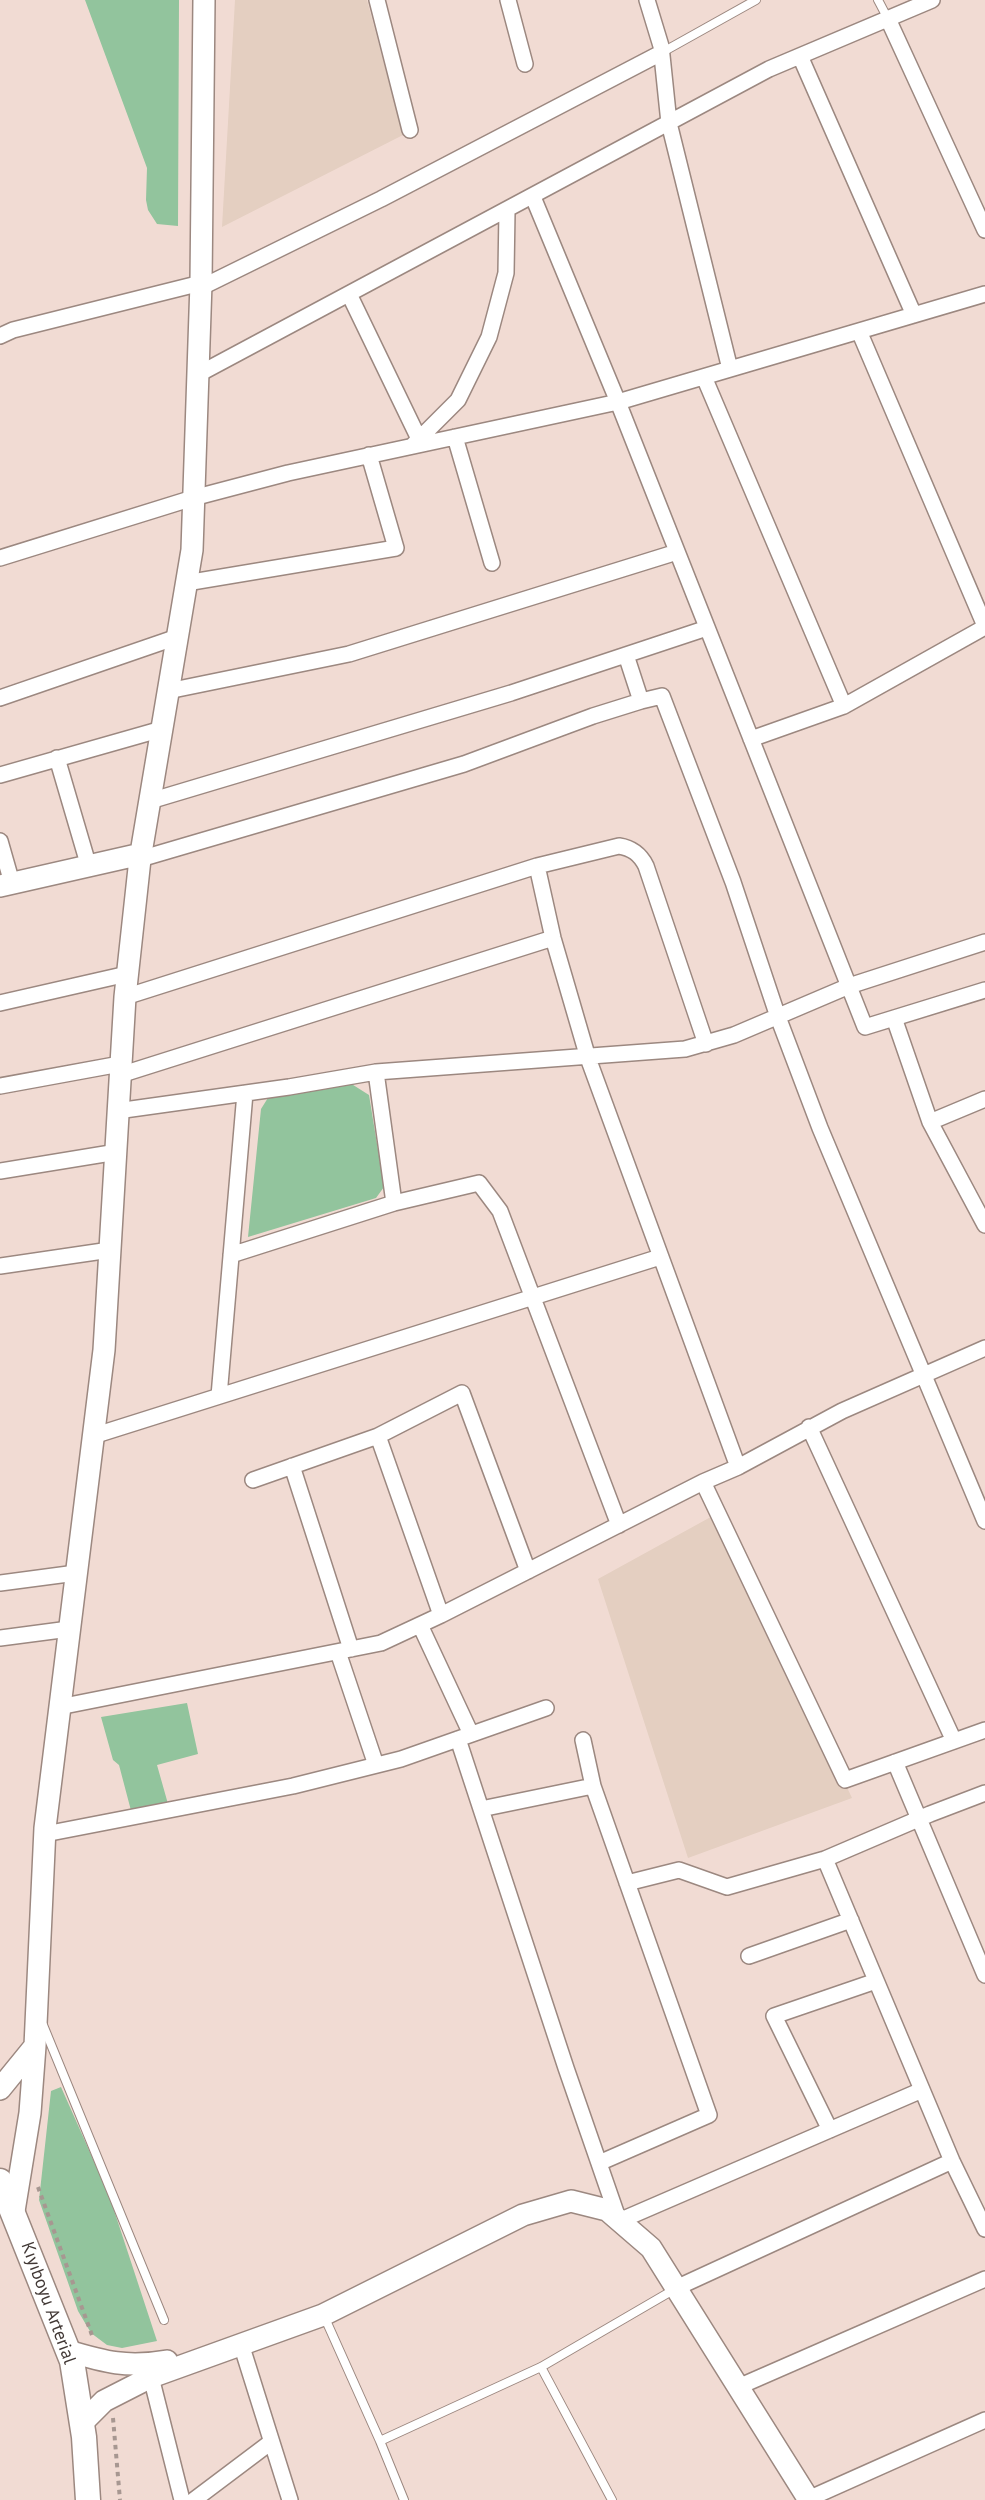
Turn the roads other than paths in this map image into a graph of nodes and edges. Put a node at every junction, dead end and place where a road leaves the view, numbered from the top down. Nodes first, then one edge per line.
1 (204, 0) edge
2 (377, 0) edge
3 (507, 0) edge
4 (647, 0) edge
5 (756, 0) edge
6 (878, 0) edge
7 (932, 0) edge
8 (888, 19) junction
9 (661, 52) junction
10 (800, 56) junction
11 (525, 64) dead end
12 (669, 123) junction
13 (410, 130) dead end
14 (533, 197) junction
15 (507, 211) junction
16 (982, 213) edge
17 (985, 230) edge
18 (200, 285) junction
19 (349, 294) junction
20 (985, 294) edge
21 (914, 315) junction
22 (859, 331) junction
23 (0, 336) edge
24 (730, 369) junction
25 (197, 375) junction
26 (704, 377) junction
27 (618, 402) junction
28 (455, 437) junction
29 (415, 443) junction
30 (369, 455) junction
31 (193, 498) junction
32 (677, 552) junction
33 (0, 558) edge
34 (492, 563) dead end
35 (186, 583) junction
36 (985, 626) edge
37 (707, 628) junction
38 (177, 637) junction
39 (626, 655) junction
40 (168, 691) junction
41 (0, 698) edge
42 (641, 701) junction
43 (844, 706) junction
44 (162, 729) junction
45 (752, 739) junction
46 (57, 758) junction
47 (0, 775) edge
48 (150, 801) junction
49 (0, 841) edge
50 (141, 856) junction
51 (537, 866) junction
52 (89, 867) junction
53 (6, 885) edge
54 (553, 938) junction
55 (985, 942) edge
56 (127, 974) junction
57 (849, 986) junction
58 (985, 990) edge
59 (125, 998) junction
60 (0, 1003) edge
61 (778, 1017) junction
62 (894, 1018) junction
63 (706, 1044) junction
64 (588, 1058) junction
65 (120, 1069) junction
66 (376, 1072) junction
67 (0, 1086) edge
68 (245, 1093) junction
69 (985, 1099) edge
70 (117, 1111) junction
71 (930, 1122) junction
72 (117, 1152) junction
73 (0, 1171) edge
74 (394, 1203) junction
75 (985, 1224) edge
76 (110, 1250) junction
77 (231, 1255) junction
78 (660, 1257) junction
79 (0, 1266) edge
80 (534, 1296) junction
81 (985, 1348) edge
82 (923, 1375) junction
83 (219, 1396) junction
84 (809, 1427) junction
85 (93, 1436) junction
86 (378, 1436) junction
87 (292, 1466) junction
88 (738, 1467) junction
89 (253, 1479) dead end
90 (703, 1482) junction
91 (985, 1521) edge
92 (619, 1525) junction
93 (528, 1571) junction
94 (76, 1573) junction
95 (0, 1583) edge
96 (441, 1616) junction
97 (420, 1625) junction
98 (69, 1629) junction
99 (0, 1638) edge
100 (345, 1650) junction
101 (59, 1707) junction
102 (546, 1708) dead end
103 (985, 1730) edge
104 (465, 1736) junction
105 (583, 1740) dead end
106 (954, 1741) junction
107 (895, 1762) junction
108 (376, 1765) junction
109 (593, 1786) junction
110 (985, 1793) edge
111 (482, 1809) junction
112 (918, 1819) junction
113 (45, 1834) junction
114 (825, 1859) junction
115 (627, 1883) junction
116 (851, 1920) junction
117 (749, 1956) dead end
118 (985, 1974) edge
119 (876, 1981) junction
120 (37, 2010) junction
121 (35, 2046) junction
122 (0, 2068) edge
123 (0, 2089) edge
124 (922, 2090) junction
125 (830, 2130) junction
126 (952, 2161) junction
127 (599, 2163) junction
128 (4, 2193) edge
129 (619, 2221) junction
130 (985, 2229) edge
131 (985, 2279) edge
132 (676, 2288) junction
133 (323, 2315) junction
134 (164, 2320) dead end
135 (241, 2344) junction
136 (68, 2351) junction
137 (220, 2352) junction
138 (541, 2367) junction
139 (151, 2377) junction
140 (738, 2387) junction
141 (985, 2420) edge
142 (82, 2424) junction
143 (380, 2440) junction
144 (271, 2442) junction
145 (809, 2499) edge
146 (88, 2500) edge
147 (182, 2500) edge
148 (194, 2500) edge
149 (290, 2500) edge
150 (404, 2500) edge
151 (612, 2500) edge

1 - 18 main road
2 - 13 street
3 - 11 street
4 - 9 street
5 - 9 lane
6 - 8 lane
7 - 8 street
8 - 10 street
8 - 16 street
9 - 12 street
9 - 18 street
10 - 12 street
10 - 21 street
12 - 14 street
12 - 24 street
14 - 15 street
14 - 27 street
15 - 19 street
15 - 29 street
16 - 17 street
18 - 23 street
18 - 25 main road
19 - 25 street
19 - 29 street
20 - 21 street
21 - 22 street
22 - 24 street
22 - 36 street
24 - 26 street
25 - 31 main road
26 - 27 street
26 - 43 street
27 - 28 street
27 - 32 street
28 - 29 street
28 - 34 street
29 - 30 street
30 - 31 street
30 - 35 street
31 - 33 street
31 - 35 main road
32 - 37 street
32 - 40 street
35 - 38 main road
36 - 43 street
37 - 39 street
37 - 45 street
38 - 40 main road
38 - 41 street
39 - 42 street
39 - 48 street
40 - 44 main road
42 - 50 street
42 - 61 street
43 - 45 street
44 - 46 street
44 - 48 main road
45 - 57 street
46 - 47 street
46 - 52 street
48 - 50 main road
49 - 53 street
50 - 52 main road
50 - 56 main road
51 - 54 street
51 - 59 street
51 - 63 street
52 - 53 main road
54 - 64 street
54 - 65 street
55 - 57 street
56 - 59 main road
56 - 60 street
57 - 61 street
57 - 62 street
58 - 62 street
59 - 65 main road
61 - 63 street
61 - 82 street
62 - 71 street
63 - 64 street
64 - 66 street
64 - 78 street
65 - 67 street
65 - 70 main road
66 - 68 street
66 - 74 street
68 - 70 street
68 - 77 street
69 - 71 street
70 - 72 main road
71 - 75 street
72 - 73 street
72 - 76 main road
74 - 77 street
74 - 80 street
76 - 79 street
76 - 85 main road
77 - 83 street
78 - 80 street
78 - 88 street
80 - 83 street
80 - 92 street
81 - 82 street
82 - 84 street
82 - 91 street
83 - 85 street
84 - 88 street
84 - 106 street
85 - 94 main road
86 - 87 street
86 - 93 street
86 - 96 street
87 - 89 street
87 - 100 street
88 - 90 street
90 - 92 street
90 - 107 street
92 - 93 street
93 - 96 street
94 - 95 street
94 - 98 main road
96 - 97 street
97 - 100 street
97 - 104 street
98 - 99 street
98 - 101 main road
100 - 101 street
100 - 108 street
101 - 113 main road
102 - 104 street
103 - 106 street
104 - 108 street
104 - 111 street
105 - 109 street
106 - 107 street
107 - 112 street
108 - 113 street
109 - 111 street
109 - 115 street
110 - 112 street
111 - 127 street
112 - 114 street
112 - 118 street
113 - 120 main road
114 - 115 street
114 - 116 street
115 - 127 street
116 - 117 street
116 - 119 street
119 - 124 street
119 - 125 street
120 - 121 main road
120 - 134 lane
121 - 122 main road
121 - 123 main road
121 - 128 main road
124 - 125 street
124 - 126 street
125 - 129 street
126 - 130 street
126 - 132 street
127 - 129 street
128 - 136 main road, Kıyıboyu Arterial
129 - 132 main road
129 - 133 main road
131 - 140 street
132 - 138 lane
132 - 140 main road
133 - 135 main road
133 - 143 lane
135 - 137 main road
135 - 144 street
136 - 137 main road
136 - 142 main road, Kıyıboyu Arterial
137 - 139 main road
138 - 143 lane
138 - 151 lane
139 - 142 main road
139 - 147 street
140 - 145 main road
141 - 145 street
142 - 146 main road, Kıyıboyu Arterial
143 - 150 lane
144 - 148 street
144 - 149 street

